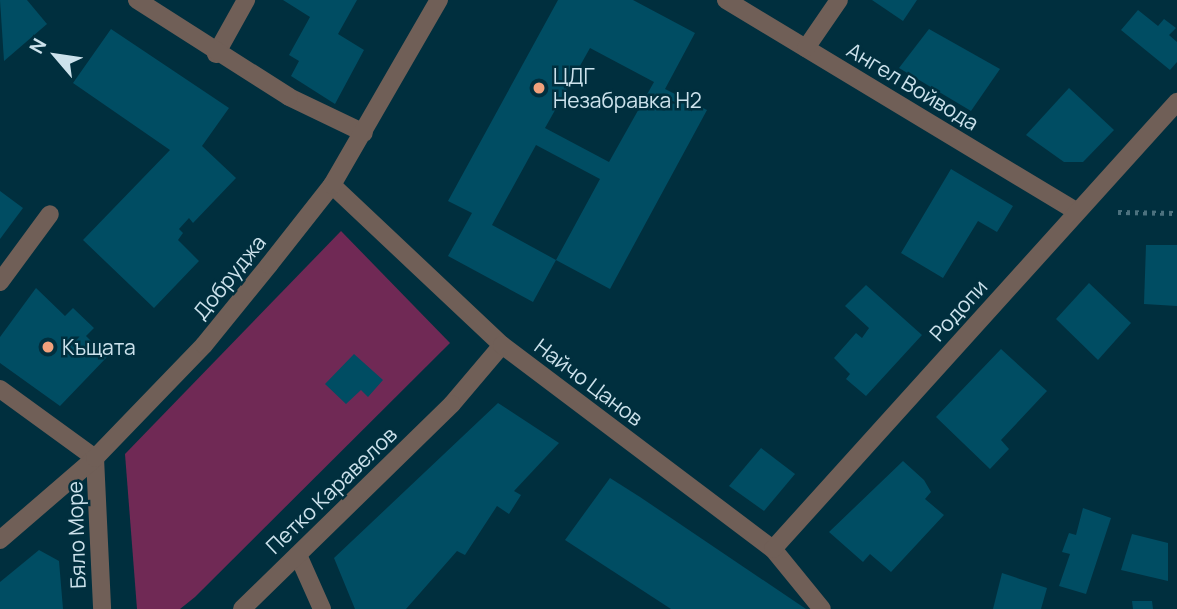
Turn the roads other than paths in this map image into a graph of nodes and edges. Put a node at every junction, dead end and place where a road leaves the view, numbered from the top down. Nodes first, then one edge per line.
1 (137, 0) edge
2 (246, 0) edge
3 (439, 0) edge
4 (726, 0) edge
5 (838, 0) edge
6 (806, 48) junction
7 (216, 54) junction
8 (1177, 102) edge
9 (364, 133) junction
10 (332, 185) junction
11 (1077, 212) junction
12 (50, 214) dead end
13 (0, 282) edge
14 (502, 345) junction
15 (0, 389) edge
16 (95, 458) junction
17 (0, 540) edge
18 (773, 549) junction
19 (298, 555) junction
20 (102, 609) edge
21 (242, 609) edge
22 (322, 609) edge
23 (822, 609) edge

1 - 7 street
2 - 7 street
3 - 9 street, Добруджа
4 - 6 street, Ангел Войвода
5 - 6 street
6 - 11 street, Ангел Войвода
7 - 9 street
8 - 11 street, Родопи
9 - 10 street, Добруджа
10 - 14 street, Найчо Цанов
10 - 16 street, Добруджа
11 - 18 street, Родопи
12 - 13 street
14 - 18 street, Найчо Цанов
14 - 19 street, Петко Каравелов
15 - 16 street
16 - 17 street, Добруджа
16 - 20 street, Бяло Море
18 - 23 street, Найчо Цанов
19 - 21 street, Петко Каравелов
19 - 22 street

